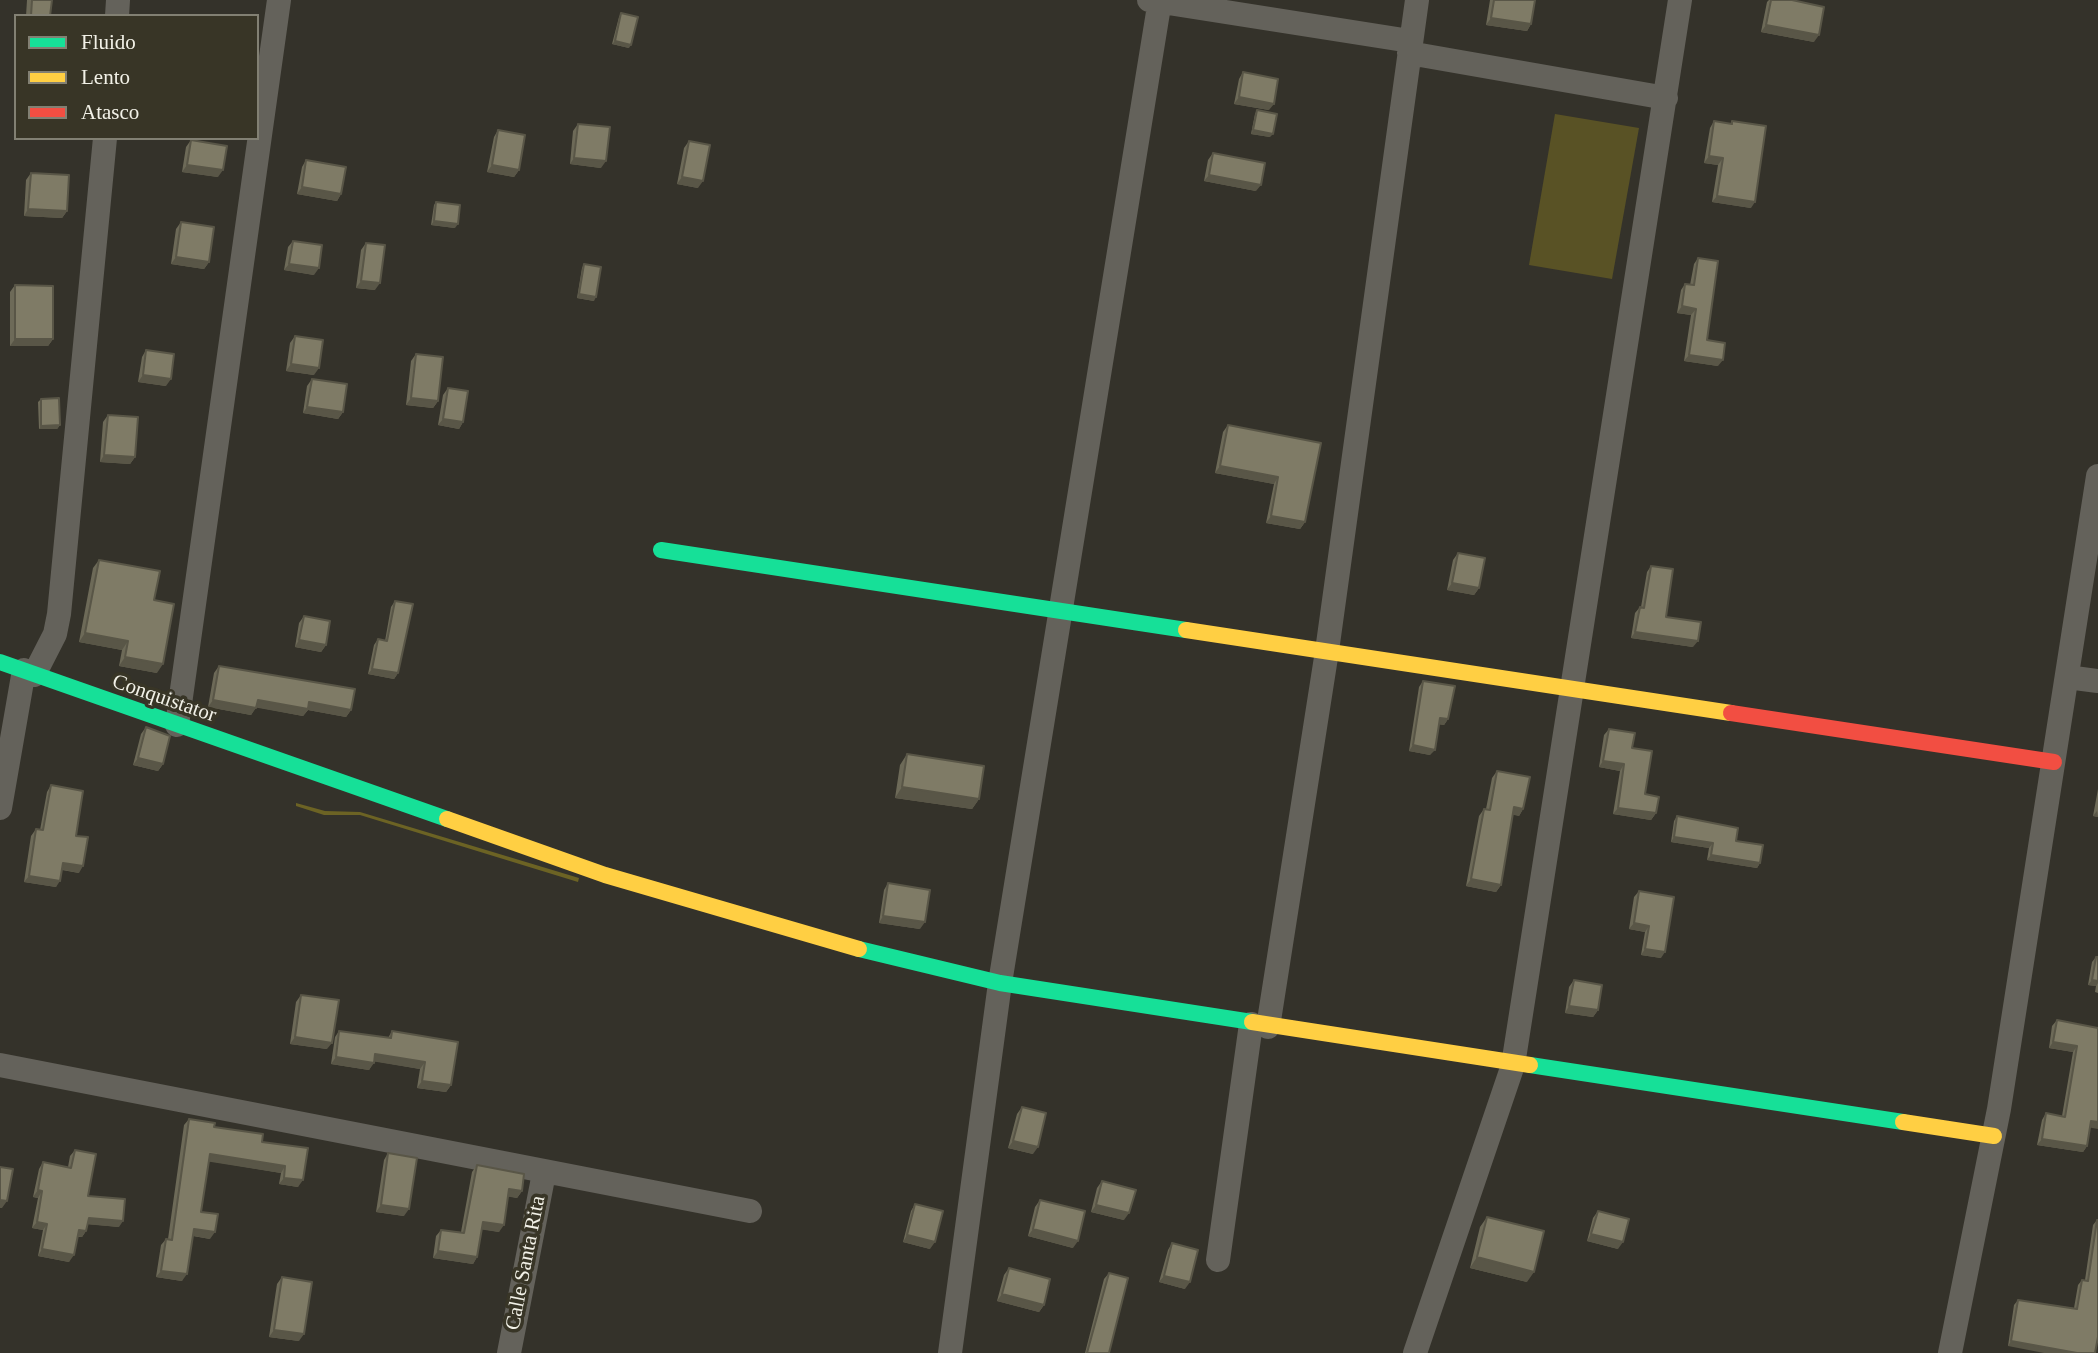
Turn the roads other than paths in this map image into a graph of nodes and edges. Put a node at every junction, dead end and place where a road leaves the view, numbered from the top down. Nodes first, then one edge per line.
1 (279, 0) edge
2 (1417, 0) edge
3 (1680, 0) edge
4 (1157, 1) edge
5 (1410, 47) junction
6 (1666, 98) junction
7 (105, 140) edge
8 (2098, 476) edge
9 (661, 550) dead end
10 (1061, 611) junction
11 (1326, 651) junction
12 (0, 662) edge
13 (29, 673) junction
14 (2067, 677) junction
15 (2098, 681) edge
16 (1574, 689) junction
17 (177, 725) junction
18 (2054, 762) junction
19 (0, 807) edge
20 (1000, 984) junction
21 (1259, 1026) junction
22 (0, 1065) edge
23 (1513, 1065) junction
24 (1994, 1136) junction
25 (544, 1173) junction
26 (750, 1211) dead end
27 (1218, 1260) dead end
28 (509, 1353) edge
29 (950, 1353) edge
30 (1415, 1353) edge
31 (1950, 1353) edge

1 - 17 street
2 - 5 street
3 - 6 street
4 - 5 street
4 - 10 street
5 - 6 street
5 - 11 street
6 - 16 street
7 - 13 street
8 - 14 street
9 - 10 street
10 - 11 street
10 - 20 street
11 - 16 street
11 - 21 street
12 - 13 street, Conquistator
13 - 17 street, Conquistator
13 - 19 street
14 - 15 street
14 - 18 street
16 - 18 street
16 - 23 street
17 - 20 street, Conquistator
18 - 24 street
20 - 21 street, Conquistator
20 - 29 street
21 - 23 street, Conquistator
21 - 27 street
22 - 25 street
23 - 24 street, Conquistator
23 - 30 street
24 - 31 street
25 - 26 street
25 - 28 street, Calle Santa Rita

